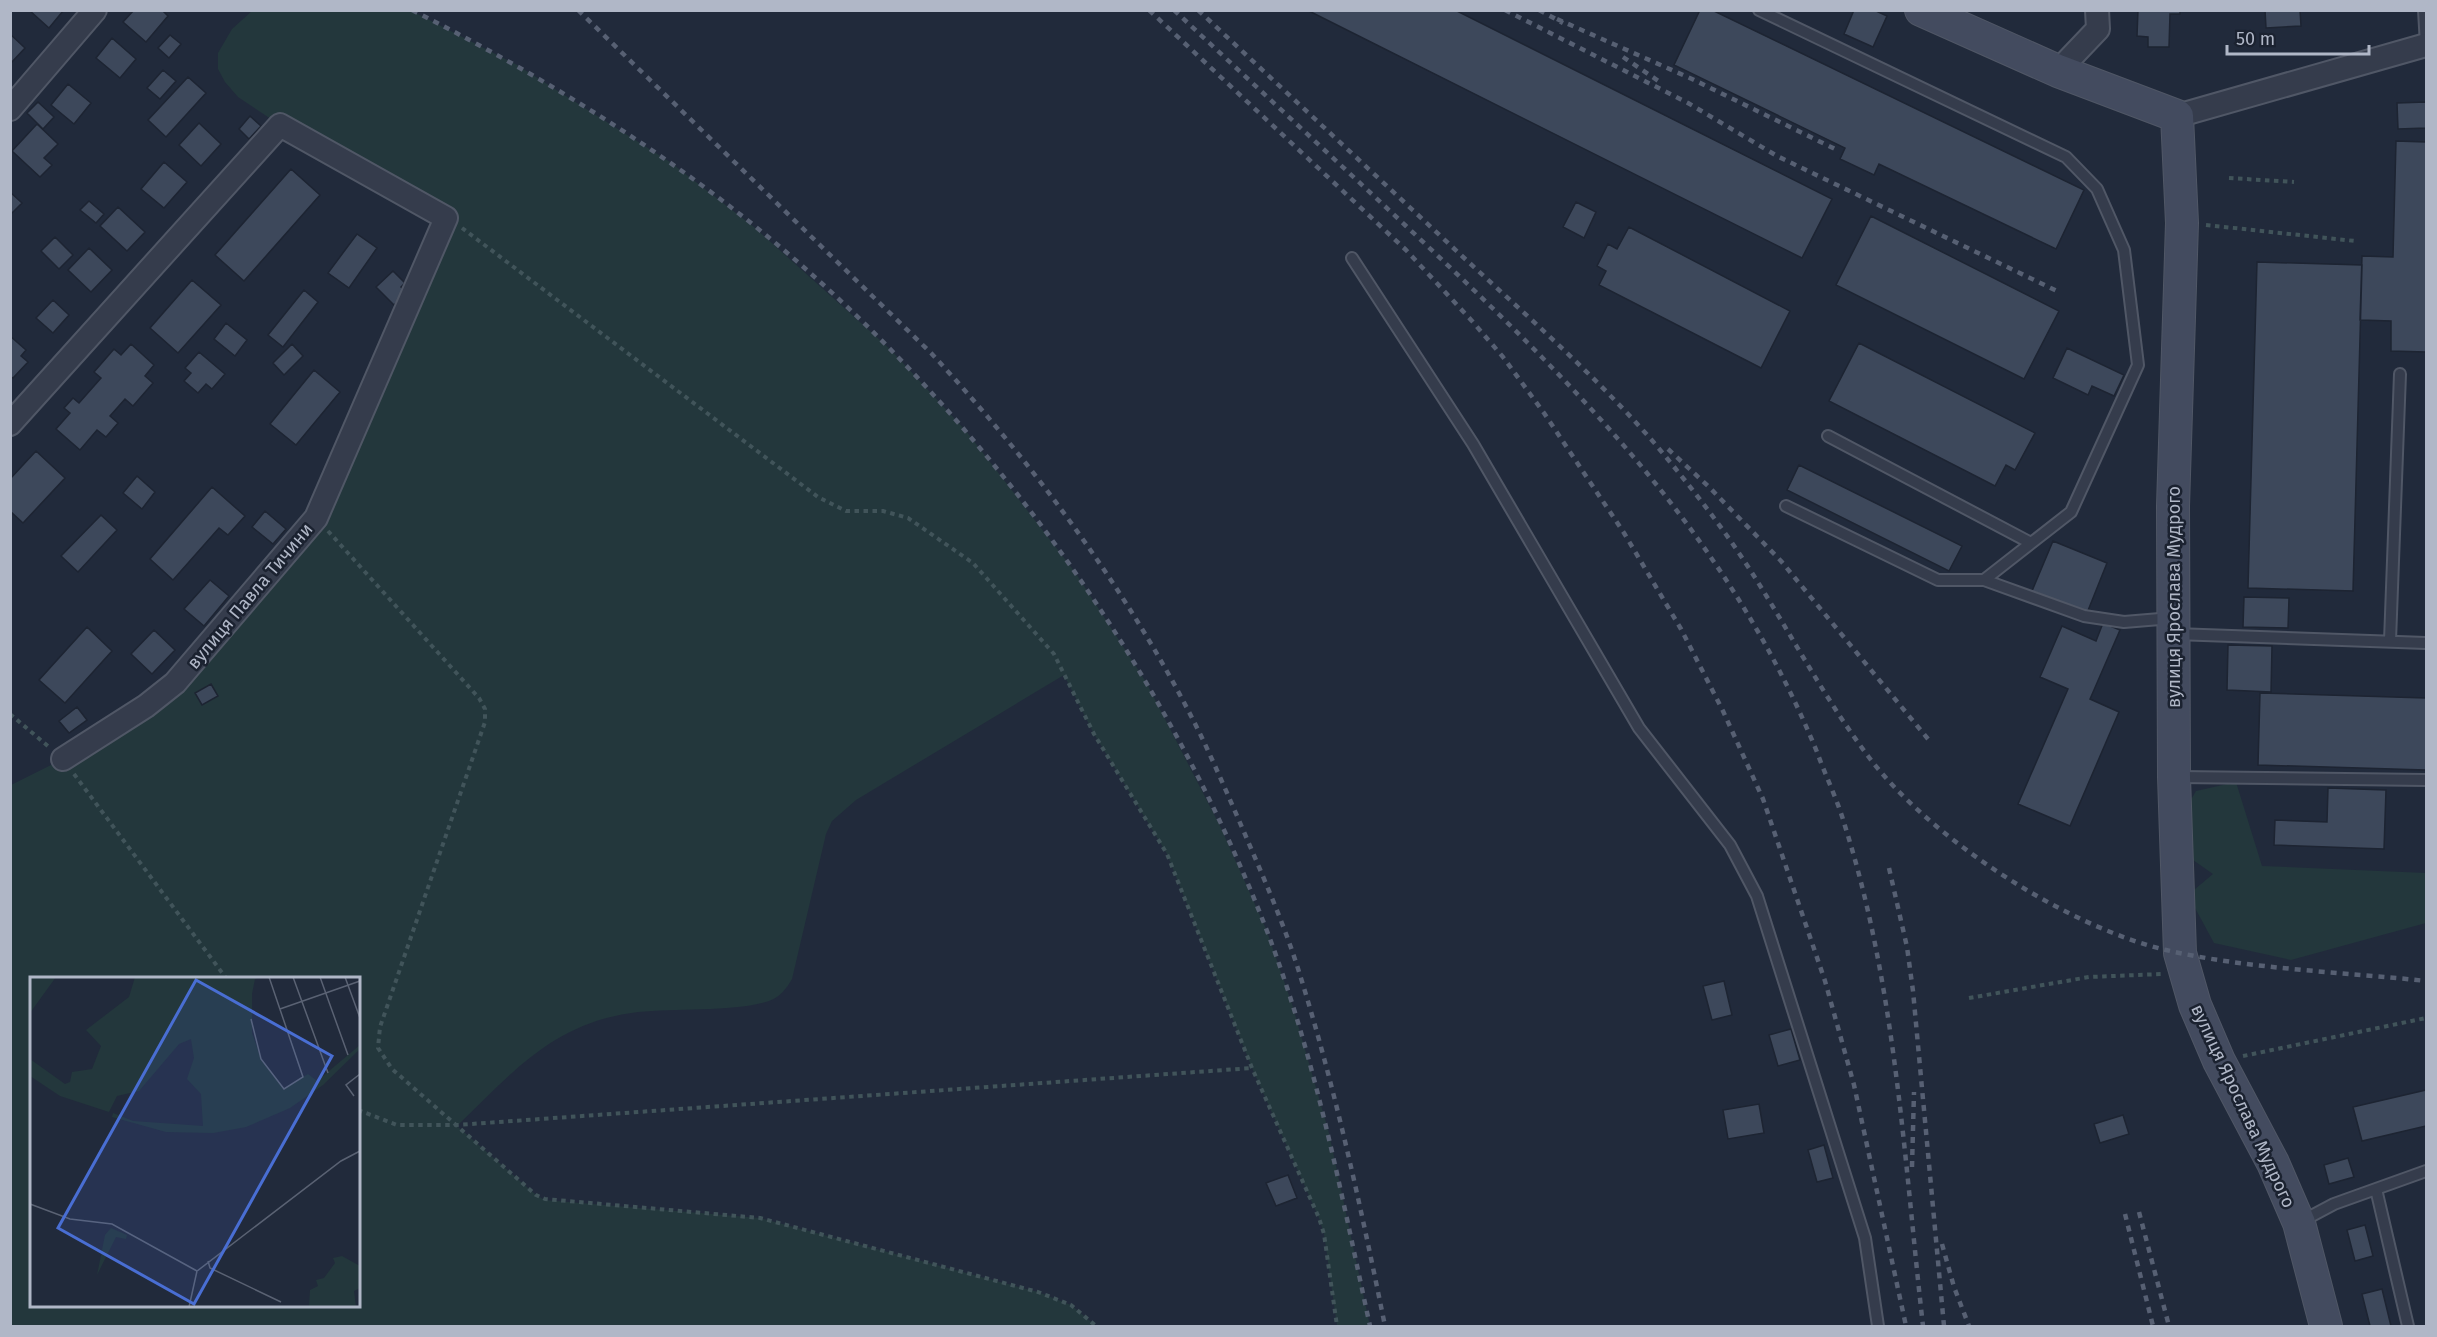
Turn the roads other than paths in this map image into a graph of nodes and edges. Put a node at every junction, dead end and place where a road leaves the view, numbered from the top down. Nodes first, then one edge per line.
1 (95, 10) edge
2 (1759, 10) edge
3 (1921, 10) edge
4 (2097, 10) edge
5 (2424, 10) edge
6 (2426, 45) edge
7 (2058, 71) junction
8 (10, 109) edge
9 (2177, 116) junction
10 (1352, 258) dead end
11 (2400, 374) dead end
12 (10, 424) edge
13 (1828, 436) dead end
14 (1786, 506) dead end
15 (2031, 543) junction
16 (1984, 580) junction
17 (2173, 626) junction
18 (2390, 641) junction
19 (2427, 643) edge
20 (63, 759) road end
21 (2174, 777) junction
22 (2427, 780) edge
23 (2427, 1171) edge
24 (2376, 1189) junction
25 (2299, 1223) junction
26 (1878, 1326) edge
27 (2326, 1326) edge
28 (2408, 1326) edge

1 - 8 street
2 - 15 lane
3 - 7 street
4 - 7 street
5 - 6 lane
6 - 9 street
7 - 9 street
9 - 17 street, вулиця Ярослава Мудрого
10 - 26 lane
11 - 18 lane
12 - 20 street, вулиця Павла Тичини
13 - 15 lane
14 - 16 lane
15 - 16 lane
16 - 17 lane
17 - 18 lane
17 - 21 street, вулиця Ярослава Мудрого
18 - 19 lane
21 - 22 lane
21 - 25 street, вулиця Ярослава Мудрого
23 - 24 lane
24 - 25 lane
24 - 28 lane
25 - 27 street, вулиця Ярослава Мудрого

